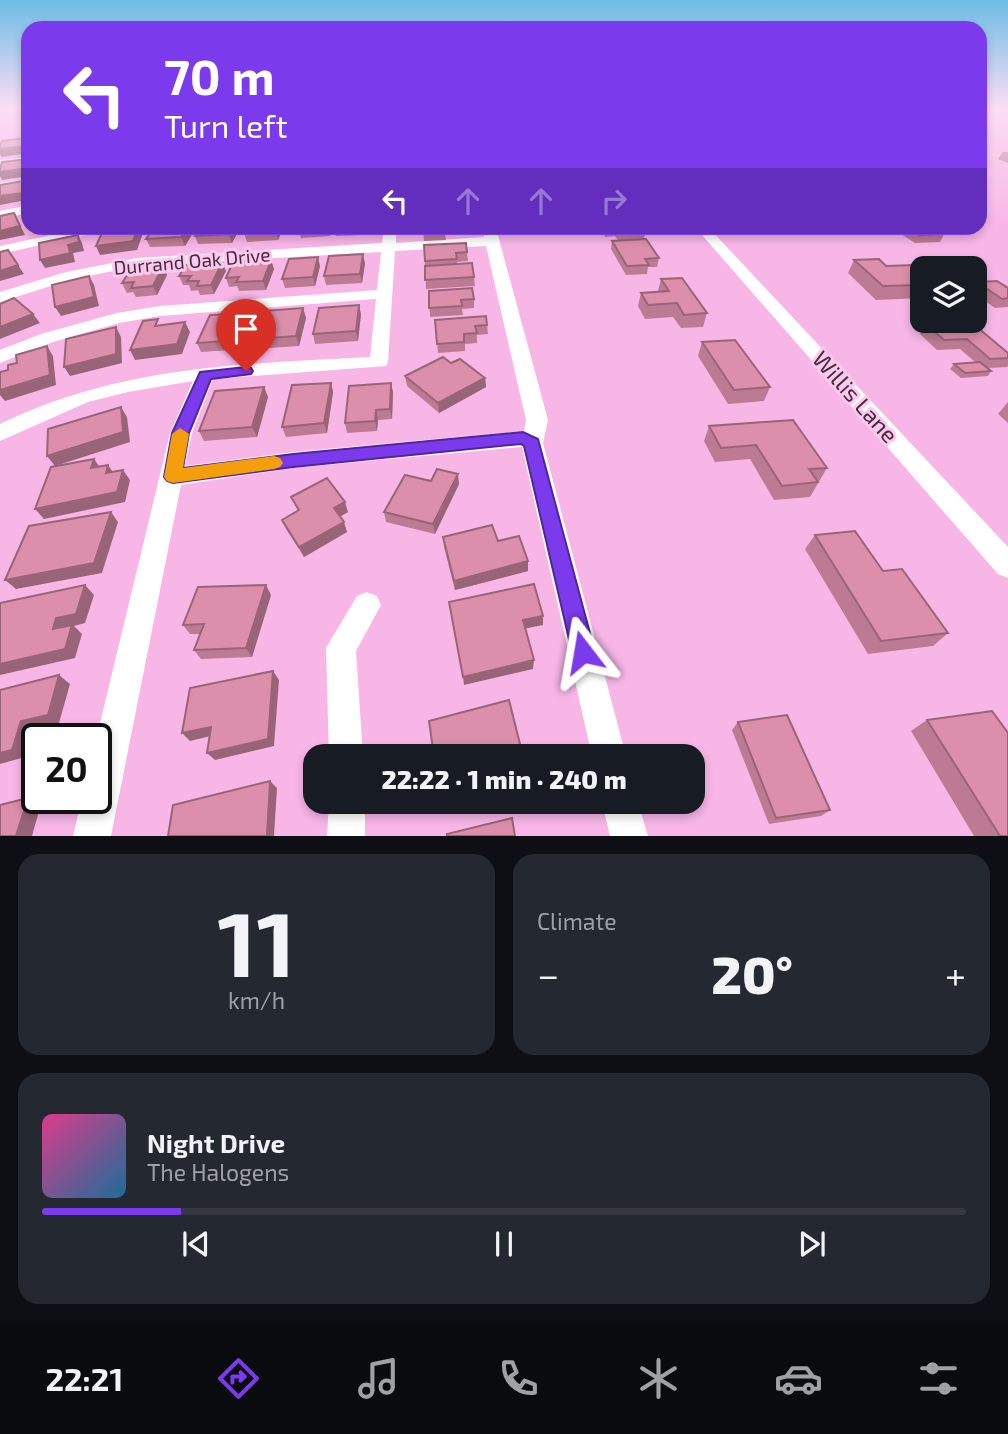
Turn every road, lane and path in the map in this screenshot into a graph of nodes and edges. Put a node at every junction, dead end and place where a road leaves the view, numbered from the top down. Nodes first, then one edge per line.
1 (21, 161) edge
2 (0, 163) edge
3 (21, 183) edge
4 (0, 186) edge
5 (21, 210) edge
6 (0, 215) edge
7 (68, 235) edge
8 (390, 235) edge
9 (484, 235) edge
10 (491, 235) edge
11 (708, 235) edge
12 (389, 248) junction
13 (0, 250) edge
14 (385, 294) junction
15 (0, 297) edge
16 (0, 357) edge
17 (205, 375) junction
18 (0, 432) edge
19 (532, 443) junction
20 (173, 477) junction
21 (1008, 566) edge
22 (367, 605) dead end
23 (345, 744) edge
24 (606, 744) edge
25 (347, 814) edge
26 (623, 814) edge
27 (92, 835) edge
28 (346, 835) edge
29 (629, 835) edge

1 - 2 street
3 - 4 street
5 - 6 street
7 - 13 street
8 - 12 street
9 - 12 street, Durrand Oak Drive
10 - 19 street
11 - 21 street, Willis Lane
12 - 14 street
12 - 15 street, Durrand Oak Drive
14 - 16 street
14 - 17 street
17 - 18 street
17 - 20 street
19 - 20 street
19 - 24 street
20 - 27 street
22 - 23 street
25 - 28 street
26 - 29 street

